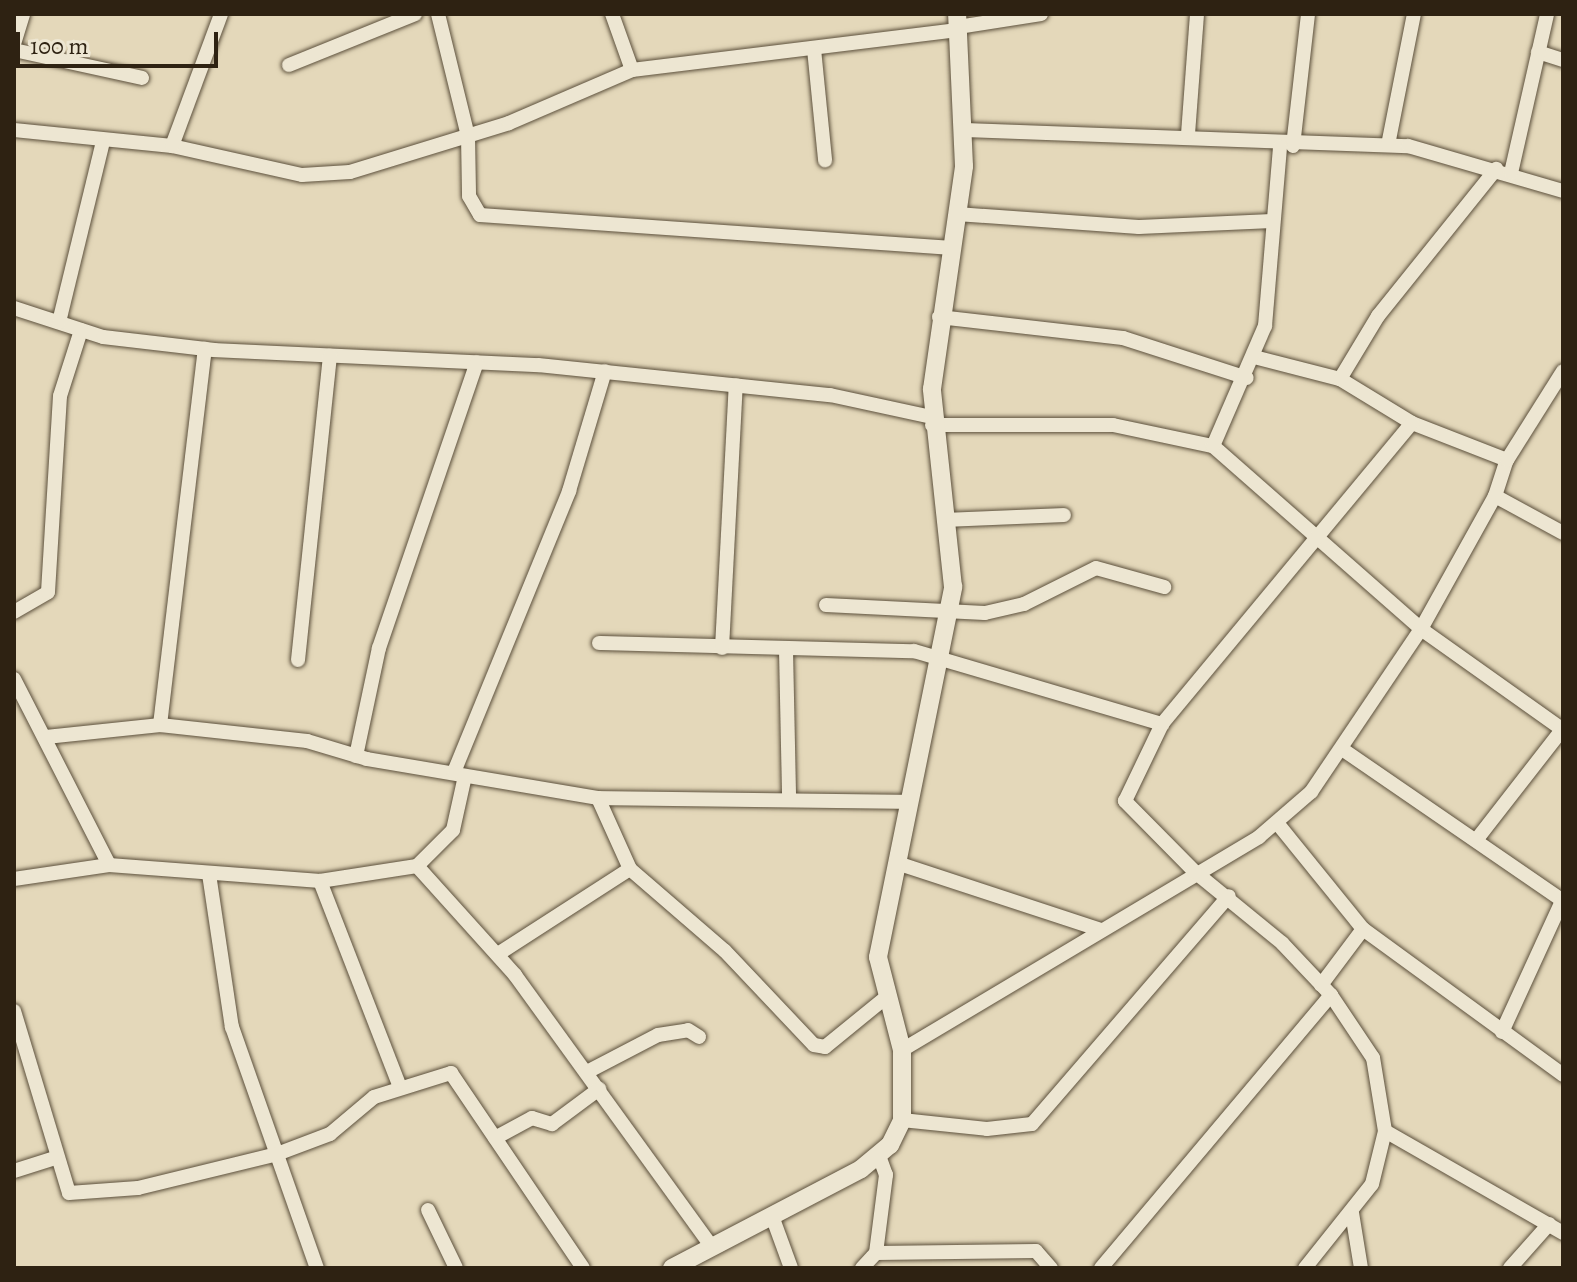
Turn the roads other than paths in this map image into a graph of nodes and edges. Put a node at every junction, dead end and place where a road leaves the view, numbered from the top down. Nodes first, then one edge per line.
1 (23, 14) edge
2 (221, 14) edge
3 (415, 14) edge
4 (438, 14) edge
5 (612, 14) edge
6 (1041, 14) edge
7 (1197, 14) edge
8 (1308, 14) edge
9 (1414, 14) edge
10 (1547, 14) edge
11 (958, 24) edge
12 (14, 47) edge
13 (814, 49) junction
14 (1538, 52) junction
15 (1563, 60) edge
16 (289, 65) dead end
17 (632, 70) junction
18 (142, 78) dead end
19 (14, 130) edge
20 (965, 130) junction
21 (1188, 134) junction
22 (468, 136) junction
23 (103, 141) junction
24 (1388, 145) junction
25 (172, 146) junction
26 (1286, 146) junction
27 (825, 160) dead end
28 (1503, 171) junction
29 (1563, 191) edge
30 (957, 214) junction
31 (1272, 221) junction
32 (949, 248) junction
33 (14, 308) edge
34 (939, 317) junction
35 (59, 322) junction
36 (81, 330) junction
37 (205, 349) junction
38 (330, 356) junction
39 (1258, 358) junction
40 (477, 362) junction
41 (605, 371) junction
42 (1563, 371) edge
43 (1247, 378) junction
44 (1340, 379) junction
45 (736, 385) junction
46 (932, 421) junction
47 (1412, 423) junction
48 (1213, 446) junction
49 (1507, 460) junction
50 (1495, 496) junction
51 (1064, 515) dead end
52 (945, 520) junction
53 (1563, 533) edge
54 (1318, 536) junction
55 (1164, 587) dead end
56 (826, 605) dead end
57 (949, 611) junction
58 (14, 612) edge
59 (1421, 629) junction
60 (599, 643) dead end
61 (722, 648) junction
62 (786, 650) junction
63 (939, 657) junction
64 (298, 660) dead end
65 (14, 679) edge
66 (1162, 724) junction
67 (160, 725) junction
68 (1563, 730) edge
69 (46, 737) junction
70 (1342, 749) junction
71 (356, 756) junction
72 (459, 774) junction
73 (789, 797) junction
74 (598, 798) junction
75 (911, 802) junction
76 (1278, 824) junction
77 (1477, 839) junction
78 (900, 864) junction
79 (109, 865) junction
80 (417, 866) junction
81 (630, 869) junction
82 (1195, 872) junction
83 (209, 874) junction
84 (14, 879) edge
85 (320, 881) junction
86 (1229, 896) junction
87 (1563, 901) edge
88 (1363, 929) junction
89 (1101, 930) junction
90 (498, 954) junction
91 (1326, 990) junction
92 (885, 998) junction
93 (15, 1019) edge
94 (1502, 1032) junction
95 (699, 1037) dead end
96 (902, 1050) junction
97 (587, 1072) junction
98 (1563, 1075) edge
99 (400, 1087) junction
100 (599, 1089) junction
101 (902, 1120) junction
102 (1385, 1131) junction
103 (495, 1138) junction
104 (277, 1154) junction
105 (879, 1156) junction
106 (55, 1158) junction
107 (14, 1171) edge
108 (428, 1210) dead end
109 (1352, 1213) junction
110 (772, 1216) junction
111 (1549, 1224) junction
112 (1563, 1233) edge
113 (711, 1246) junction
114 (876, 1253) junction
115 (317, 1268) edge
116 (456, 1268) edge
117 (583, 1268) edge
118 (672, 1268) edge
119 (791, 1268) edge
120 (862, 1268) edge
121 (1051, 1268) edge
122 (1101, 1268) edge
123 (1305, 1268) edge
124 (1361, 1268) edge
125 (1510, 1268) edge

1 - 12 street
2 - 25 street
3 - 16 street
4 - 22 street
5 - 17 street
6 - 11 street
7 - 21 street
8 - 26 street
9 - 24 street
10 - 14 street
11 - 13 street
11 - 20 street
12 - 18 street
13 - 17 street
13 - 27 street
14 - 15 street
14 - 28 street
17 - 22 street
19 - 23 street
20 - 21 street
20 - 30 street
21 - 26 street
22 - 25 street
22 - 32 street
23 - 25 street
23 - 35 street
24 - 26 street
24 - 28 street
26 - 31 street
28 - 29 street
28 - 44 street
30 - 31 street
30 - 32 street
31 - 39 street
32 - 34 street
33 - 35 street
34 - 43 street
34 - 46 street
35 - 36 street
36 - 37 street
36 - 58 street
37 - 38 street
37 - 67 street
38 - 40 street
38 - 64 street
39 - 43 street
39 - 44 street
40 - 41 street
40 - 71 street
41 - 45 street
41 - 72 street
42 - 49 street
43 - 48 street
44 - 47 street
45 - 46 street
45 - 61 street
46 - 48 street
46 - 52 street
47 - 49 street
47 - 54 street
48 - 54 street
49 - 50 street
50 - 53 street
50 - 59 street
51 - 52 street
52 - 57 street
54 - 59 street
54 - 66 street
55 - 57 street
56 - 57 street
57 - 63 street
59 - 68 street
59 - 70 street
60 - 61 street
61 - 62 street
62 - 63 street
62 - 73 street
63 - 66 street
63 - 75 street
65 - 69 street
66 - 82 street
67 - 69 street
67 - 71 street
68 - 77 street
69 - 79 street
70 - 76 street
70 - 77 street
71 - 72 street
72 - 74 street
72 - 80 street
73 - 74 street
73 - 75 street
74 - 81 street
75 - 78 street
76 - 82 street
76 - 88 street
77 - 87 street
78 - 89 street
78 - 92 street
79 - 83 street
79 - 84 street
80 - 85 street
80 - 90 street
81 - 90 street
81 - 92 street
82 - 86 street
82 - 89 street
83 - 85 street
83 - 104 street
85 - 99 street
86 - 91 street
86 - 101 street
87 - 94 street
88 - 91 street
88 - 94 street
89 - 96 street
90 - 97 street
91 - 102 street
91 - 122 street
92 - 96 street
93 - 106 street
94 - 98 street
95 - 97 street
96 - 101 street
97 - 100 street
99 - 103 street
99 - 104 street
100 - 103 street
100 - 113 street
101 - 105 street
102 - 109 street
102 - 111 street
103 - 117 street
104 - 106 street
104 - 115 street
105 - 110 street
105 - 114 street
106 - 107 street
108 - 116 street
109 - 123 street
109 - 124 street
110 - 113 street
110 - 119 street
111 - 112 street
111 - 125 street
113 - 118 street
114 - 120 street
114 - 121 street

